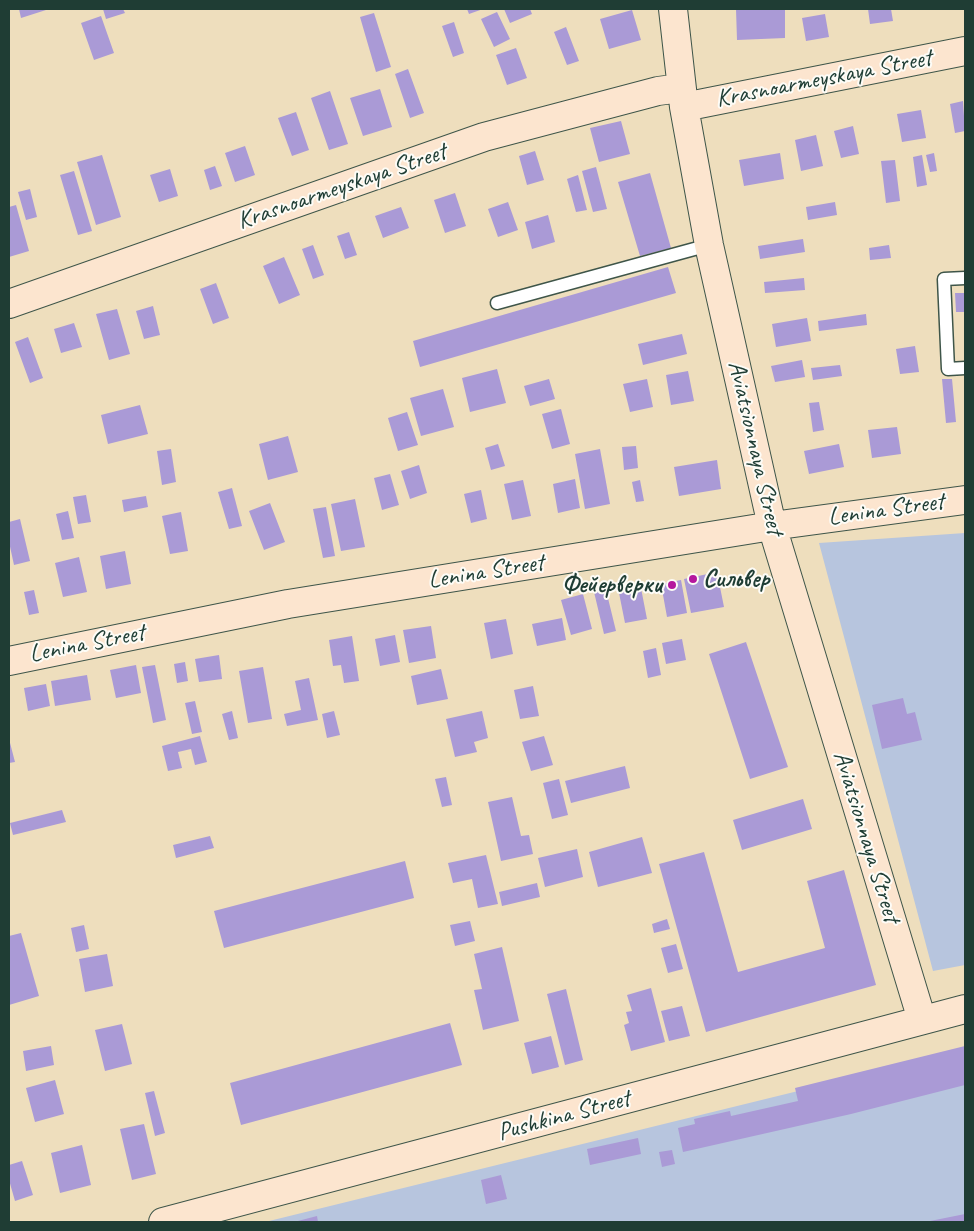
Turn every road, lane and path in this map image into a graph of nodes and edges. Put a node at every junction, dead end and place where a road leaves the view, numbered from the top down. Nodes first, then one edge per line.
1 (673, 9) edge
2 (965, 51) edge
3 (682, 97) junction
4 (709, 245) junction
5 (965, 278) edge
6 (497, 303) dead end
7 (9, 304) edge
8 (965, 368) edge
9 (965, 500) edge
10 (772, 526) junction
11 (9, 661) edge
12 (965, 1009) edge
13 (922, 1020) junction
14 (163, 1222) edge

1 - 3 street, Aviatsionnaya Street
2 - 3 street, Krasnoarmeyskaya Street
3 - 4 street, Aviatsionnaya Street
3 - 7 street, Krasnoarmeyskaya Street
4 - 6 lane
4 - 10 street, Aviatsionnaya Street
5 - 8 lane
9 - 10 street, Lenina Street
10 - 11 street, Lenina Street
10 - 13 street, Aviatsionnaya Street
12 - 13 street, Pushkina Street
13 - 14 street, Pushkina Street

